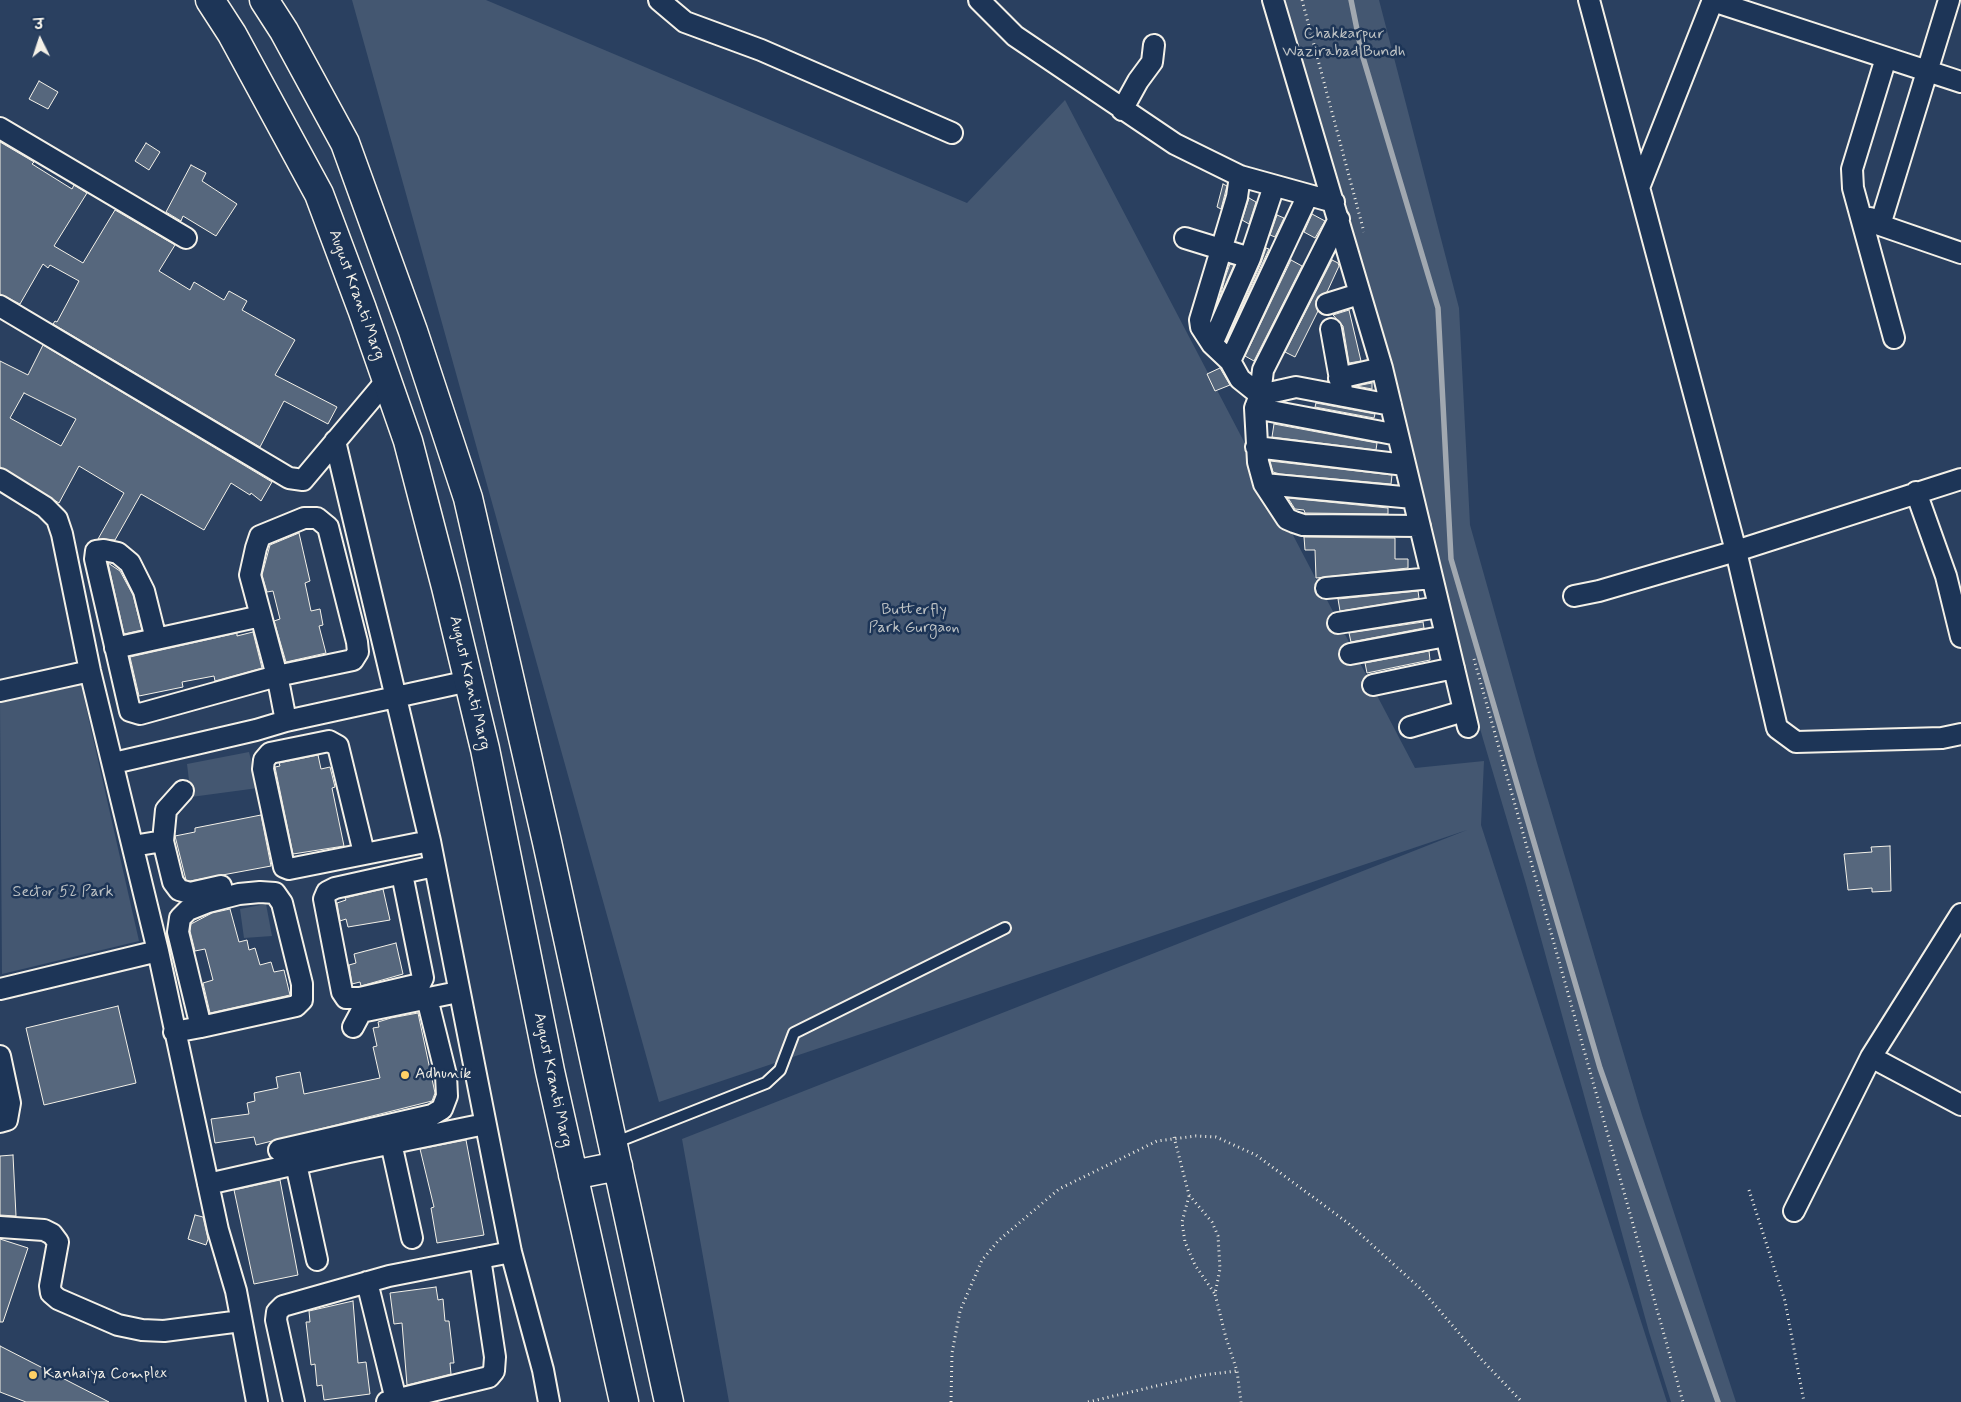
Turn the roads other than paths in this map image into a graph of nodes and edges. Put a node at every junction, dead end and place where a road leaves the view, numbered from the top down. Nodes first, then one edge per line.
1 (210, 0) edge
2 (264, 0) edge
3 (659, 0) edge
4 (979, 0) edge
5 (1273, 0) edge
6 (1589, 0) edge
7 (1713, 0) edge
8 (1949, 0) edge
9 (1154, 45) dead end
10 (1886, 58) junction
11 (1926, 70) junction
12 (1961, 82) edge
13 (1122, 110) junction
14 (0, 128) edge
15 (952, 133) dead end
16 (1240, 176) junction
17 (1640, 185) junction
18 (1274, 186) junction
19 (1308, 194) junction
20 (1337, 211) junction
21 (1860, 212) junction
22 (1880, 225) junction
23 (186, 238) dead end
24 (1185, 238) dead end
25 (1221, 249) junction
26 (1961, 253) edge
27 (1250, 258) junction
28 (1359, 294) junction
29 (1328, 304) dead end
30 (0, 306) edge
31 (1331, 329) dead end
32 (1894, 338) dead end
33 (1212, 344) junction
34 (1230, 361) junction
35 (1382, 368) junction
36 (387, 380) junction
37 (1341, 387) junction
38 (1258, 402) junction
39 (1391, 405) junction
40 (1398, 435) junction
41 (335, 441) junction
42 (1256, 447) junction
43 (1405, 465) junction
44 (0, 479) edge
45 (1961, 479) edge
46 (1264, 484) junction
47 (1916, 492) junction
48 (1413, 498) junction
49 (1420, 526) junction
50 (1736, 551) junction
51 (1432, 578) junction
52 (1326, 588) dead end
53 (1574, 596) dead end
54 (1439, 607) junction
55 (261, 616) junction
56 (1338, 623) dead end
57 (1446, 636) junction
58 (1961, 637) edge
59 (156, 639) junction
60 (115, 648) junction
61 (1350, 654) dead end
62 (1454, 668) junction
63 (90, 671) junction
64 (277, 676) junction
65 (468, 681) junction
66 (1373, 685) dead end
67 (0, 691) edge
68 (396, 698) junction
69 (286, 721) junction
70 (1410, 727) dead end
71 (1961, 734) edge
72 (114, 763) junction
73 (183, 792) dead end
74 (163, 841) junction
75 (430, 841) junction
76 (133, 846) junction
77 (364, 853) junction
78 (434, 866) junction
79 (402, 874) junction
80 (258, 878) dead end
81 (1961, 914) edge
82 (1006, 928) dead end
83 (158, 952) junction
84 (0, 990) edge
85 (458, 992) junction
86 (427, 998) junction
87 (201, 1027) junction
88 (353, 1027) dead end
89 (174, 1032) junction
90 (0, 1056) edge
91 (1871, 1057) junction
92 (1961, 1106) edge
93 (0, 1122) edge
94 (485, 1124) junction
95 (391, 1143) junction
96 (280, 1150) dead end
97 (615, 1155) junction
98 (296, 1164) junction
99 (573, 1175) junction
100 (208, 1184) junction
101 (1794, 1211) dead end
102 (0, 1227) edge
103 (412, 1238) dead end
104 (511, 1252) junction
105 (480, 1258) junction
106 (317, 1260) dead end
107 (367, 1282) junction
108 (241, 1322) junction
109 (391, 1401) edge
110 (256, 1402) edge
111 (294, 1402) edge
112 (550, 1402) edge
113 (624, 1402) edge
114 (668, 1402) edge

1 - 36 main road, August Kranti Marg
2 - 97 main road
3 - 15 street
4 - 13 street
5 - 20 street
6 - 17 street
7 - 10 street
7 - 17 street
8 - 11 street
9 - 13 street
10 - 11 street
10 - 21 street
11 - 12 street
11 - 22 street
13 - 16 street
14 - 23 street
16 - 18 street
16 - 25 street
17 - 50 street
18 - 19 street
18 - 27 street
19 - 20 street
19 - 34 street
20 - 28 street
20 - 38 street
21 - 22 street
21 - 32 street
22 - 26 street
24 - 25 street
25 - 27 street
25 - 33 street
27 - 33 street
28 - 29 street
28 - 35 street
30 - 41 street
31 - 37 street
33 - 34 street
34 - 38 street
35 - 37 street
35 - 39 street
36 - 41 street
36 - 65 main road, August Kranti Marg
37 - 38 street
37 - 39 street
38 - 40 street
38 - 42 street
39 - 40 street
40 - 43 street
41 - 68 street
42 - 43 street
42 - 46 street
43 - 48 street
44 - 63 street
45 - 47 street
46 - 48 street
46 - 49 street
47 - 50 street
47 - 58 street
48 - 49 street
49 - 51 street
50 - 53 street
50 - 71 street
51 - 52 street
51 - 54 street
54 - 56 street
54 - 57 street
55 - 59 street
55 - 64 street
55 - 64 street
57 - 61 street
57 - 62 street
59 - 60 street
59 - 60 street
60 - 64 street
62 - 66 street
62 - 70 street
63 - 67 street
63 - 72 street
64 - 69 street
65 - 68 street
65 - 99 main road, August Kranti Marg
68 - 69 street
68 - 75 street
69 - 72 street
72 - 76 street
73 - 74 street
74 - 76 street
74 - 80 street
75 - 77 street
75 - 78 street
76 - 83 street
77 - 77 street
78 - 79 street
78 - 85 street
79 - 79 street
81 - 91 street
82 - 97 lane
83 - 84 street
83 - 89 street
85 - 86 street
85 - 94 street
86 - 88 street
86 - 96 street
87 - 87 street
87 - 89 street
89 - 100 street
90 - 93 street
91 - 92 street
91 - 101 street
94 - 95 street
94 - 104 street
95 - 98 street
95 - 103 street
97 - 99 main road
97 - 114 main road
98 - 100 street
98 - 106 street
99 - 113 main road, August Kranti Marg
100 - 108 street
102 - 108 street
104 - 105 street
104 - 112 street
105 - 107 street
105 - 109 street
107 - 109 street
107 - 111 street
108 - 110 street

